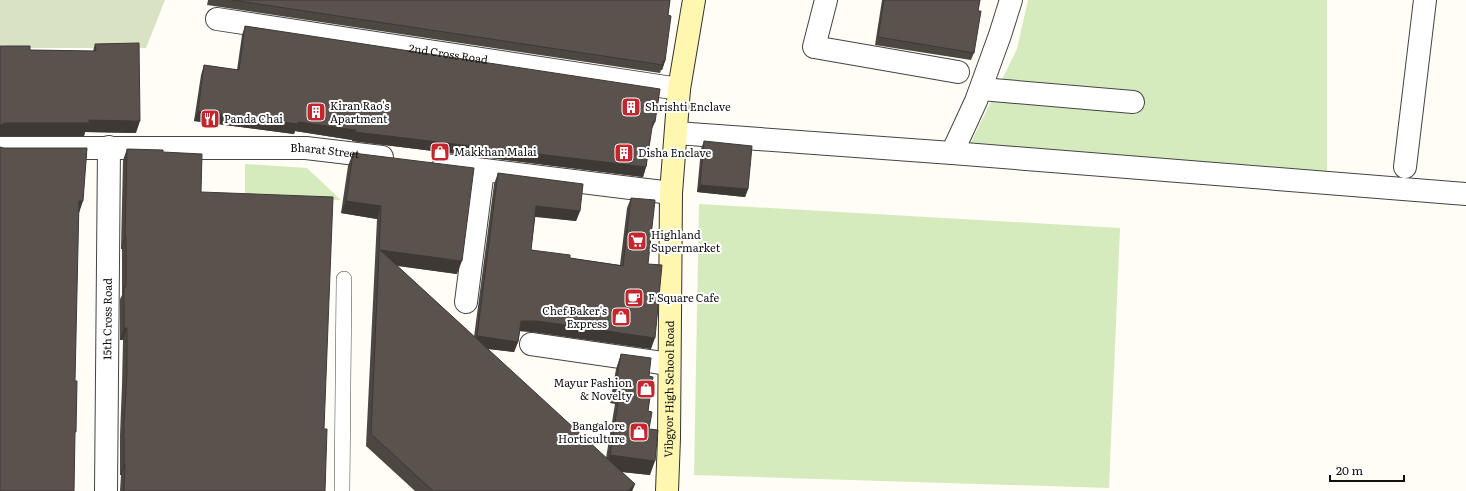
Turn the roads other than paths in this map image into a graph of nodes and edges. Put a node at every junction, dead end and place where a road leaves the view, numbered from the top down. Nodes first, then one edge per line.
1 (694, 0) edge
2 (826, 0) edge
3 (1011, 0) edge
4 (1425, 0) edge
5 (217, 19) dead end
6 (958, 72) dead end
7 (679, 89) junction
8 (981, 89) junction
9 (1133, 102) dead end
10 (676, 133) junction
11 (108, 147) junction
12 (0, 148) edge
13 (952, 153) junction
14 (398, 159) edge
15 (421, 162) edge
16 (1405, 168) dead end
17 (483, 170) junction
18 (671, 193) junction
19 (1466, 194) edge
20 (344, 279) dead end
21 (466, 302) dead end
22 (531, 344) dead end
23 (669, 364) junction
24 (106, 491) edge
25 (342, 491) edge
26 (667, 491) edge

1 - 7 street, Vibgyor High School Road
2 - 6 street
3 - 8 street
4 - 16 street
5 - 7 street, 2nd Cross Road
7 - 10 street, Vibgyor High School Road
8 - 9 street
8 - 13 street
10 - 13 street
10 - 18 street, Vibgyor High School Road
11 - 12 street, Bharat Street
11 - 14 street, Bharat Street
11 - 24 street, 15th Cross Road
13 - 19 street
15 - 17 street
17 - 18 street
17 - 21 street
18 - 23 street, Vibgyor High School Road
20 - 25 lane
22 - 23 street
23 - 26 street, Vibgyor High School Road

